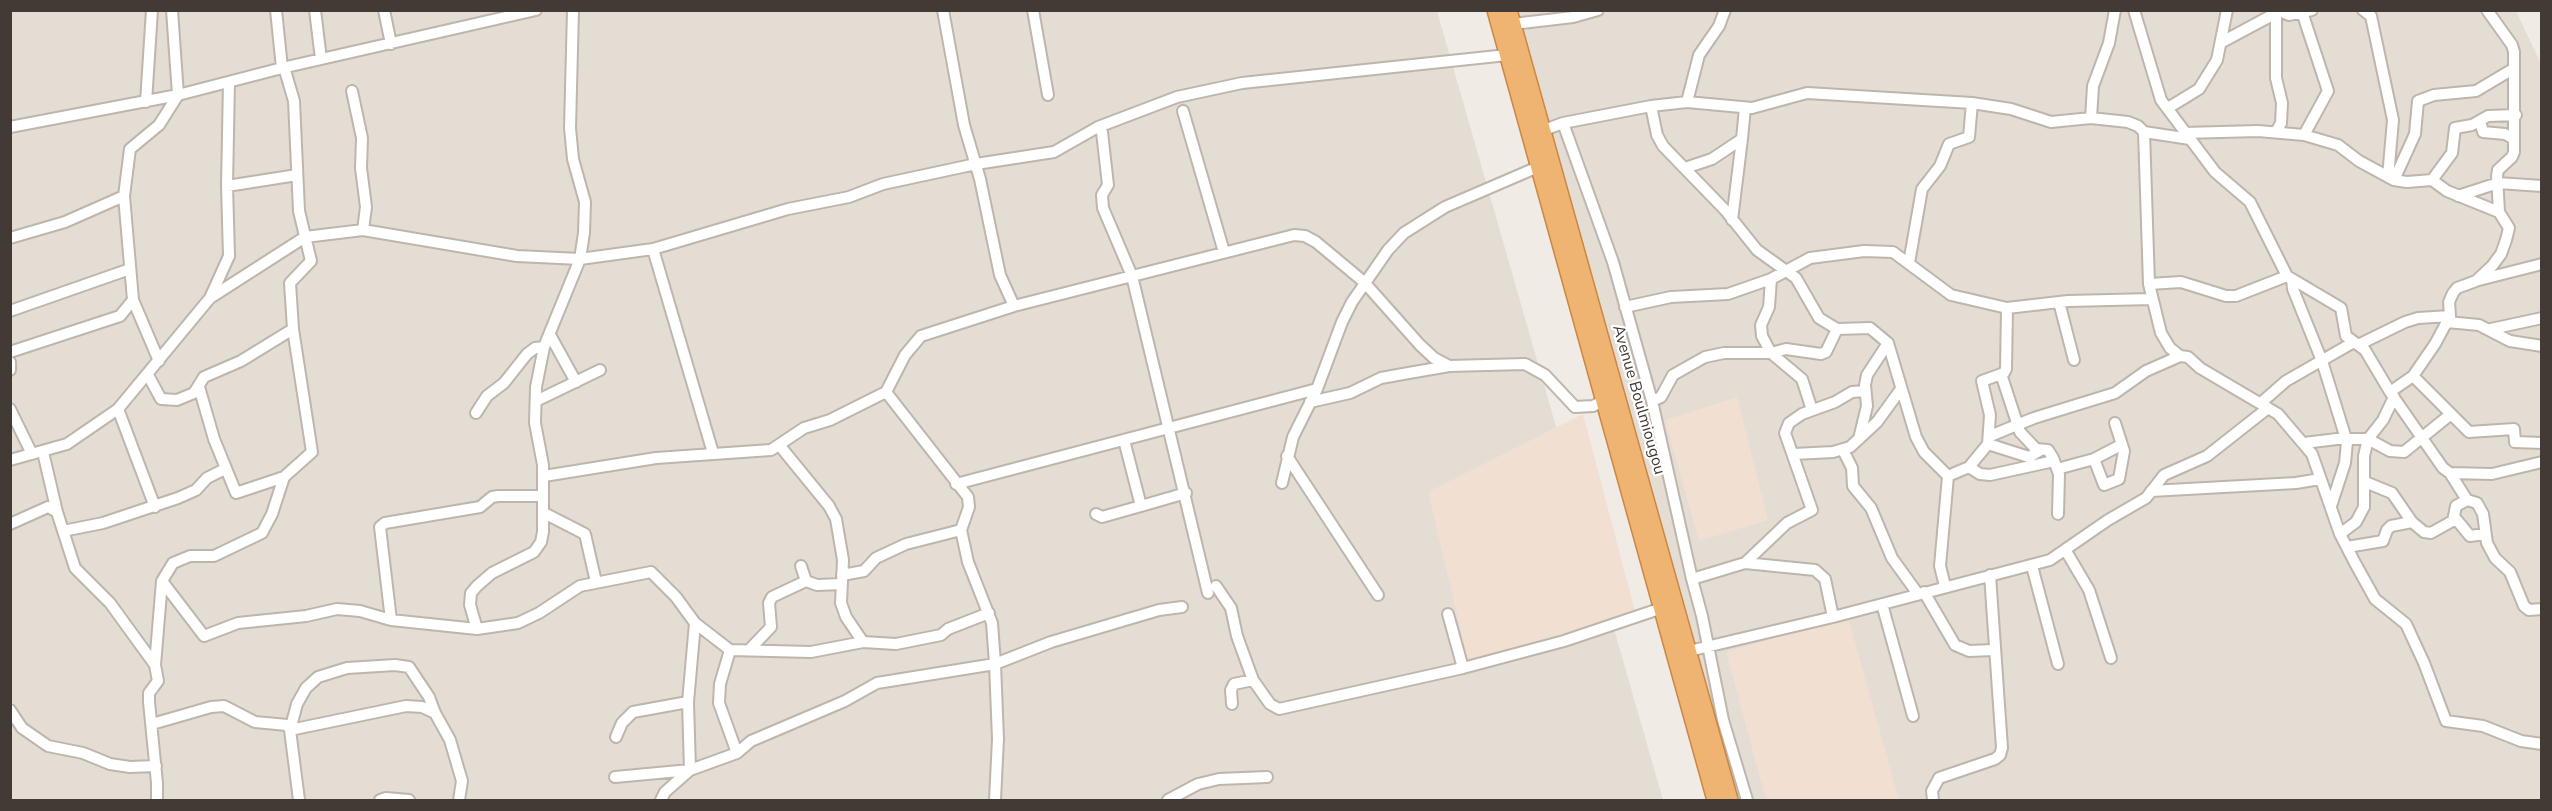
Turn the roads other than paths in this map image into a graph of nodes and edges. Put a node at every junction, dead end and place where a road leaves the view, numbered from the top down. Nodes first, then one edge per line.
1 (152, 10) edge
2 (172, 10) edge
3 (276, 10) edge
4 (315, 10) edge
5 (384, 10) edge
6 (536, 10) edge
7 (573, 10) edge
8 (944, 10) edge
9 (1033, 10) edge
10 (1495, 10) edge
11 (1598, 10) edge
12 (1725, 10) edge
13 (2115, 10) edge
14 (2134, 10) edge
15 (2227, 10) edge
16 (2363, 10) edge
17 (2487, 10) edge
18 (2307, 11) edge
19 (2277, 12) edge
20 (1511, 17) edge
21 (2222, 42) junction
22 (391, 44) junction
23 (1507, 55) junction
24 (321, 59) junction
25 (283, 68) junction
26 (2513, 69) junction
27 (229, 82) junction
28 (352, 91) dead end
29 (178, 95) junction
30 (1048, 95) dead end
31 (146, 102) junction
32 (1687, 102) junction
33 (1972, 103) junction
34 (1651, 106) junction
35 (1745, 108) junction
36 (2168, 108) junction
37 (1183, 111) dead end
38 (2516, 115) junction
39 (2091, 118) junction
40 (2480, 121) junction
41 (1563, 123) junction
42 (10, 126) edge
43 (1098, 127) junction
44 (1544, 130) junction
45 (2144, 132) junction
46 (2276, 132) junction
47 (2304, 135) junction
48 (2187, 136) junction
49 (1742, 139) junction
50 (2514, 139) junction
51 (976, 164) junction
52 (1539, 167) junction
53 (1685, 168) junction
54 (297, 175) junction
55 (2391, 178) junction
56 (2432, 180) junction
57 (2498, 183) junction
58 (227, 186) junction
59 (2541, 186) edge
60 (124, 196) junction
61 (2458, 196) junction
62 (2499, 212) junction
63 (1732, 220) junction
64 (363, 230) junction
65 (305, 237) junction
66 (10, 238) edge
67 (653, 249) junction
68 (1224, 252) junction
69 (580, 259) junction
70 (1909, 262) junction
71 (2541, 264) edge
72 (130, 269) junction
73 (1786, 270) junction
74 (1132, 276) junction
75 (2289, 278) junction
76 (1771, 279) junction
77 (2476, 280) junction
78 (1364, 282) junction
79 (2150, 284) junction
80 (210, 298) junction
81 (2152, 299) junction
82 (133, 300) junction
83 (2059, 302) junction
84 (1014, 306) junction
85 (1625, 307) junction
86 (2007, 308) junction
87 (10, 311) edge
88 (2541, 318) edge
89 (2448, 319) junction
90 (1837, 328) junction
91 (293, 329) junction
92 (2491, 329) junction
93 (550, 335) junction
94 (1888, 343) junction
95 (2357, 343) junction
96 (2541, 346) edge
97 (544, 347) junction
98 (10, 352) edge
99 (1771, 352) junction
100 (2180, 356) junction
101 (2074, 360) dead end
102 (159, 361) junction
103 (2322, 361) junction
104 (10, 363) edge
105 (1449, 366) junction
106 (10, 369) edge
107 (600, 370) dead end
108 (2001, 374) junction
109 (148, 375) junction
110 (2413, 376) junction
111 (576, 382) junction
112 (199, 387) junction
113 (1317, 388) junction
114 (1901, 389) junction
115 (1865, 391) junction
116 (886, 392) junction
117 (2392, 395) junction
118 (536, 401) junction
119 (1603, 401) junction
120 (1652, 401) junction
121 (1310, 402) junction
122 (2265, 405) junction
123 (10, 409) edge
124 (118, 409) junction
125 (1812, 410) junction
126 (476, 413) dead end
127 (2451, 414) junction
128 (2115, 423) dead end
129 (2018, 425) junction
130 (1169, 428) junction
131 (2421, 438) junction
132 (2345, 439) junction
133 (2368, 439) junction
134 (1124, 440) junction
135 (1989, 440) junction
136 (1858, 442) junction
137 (2541, 442) edge
138 (2304, 443) junction
139 (2121, 445) junction
140 (780, 446) junction
141 (1843, 450) junction
142 (2041, 450) junction
143 (38, 453) junction
144 (713, 453) junction
145 (1794, 454) junction
146 (1287, 456) junction
147 (2094, 459) junction
148 (10, 460) edge
149 (2541, 462) edge
150 (2056, 465) junction
151 (1969, 467) junction
152 (225, 469) junction
153 (2451, 473) junction
154 (544, 476) junction
155 (1948, 476) junction
156 (284, 477) junction
157 (2320, 479) junction
158 (2365, 482) junction
159 (1282, 483) dead end
160 (956, 484) junction
161 (2151, 491) junction
162 (1186, 493) junction
163 (542, 496) junction
164 (2467, 500) junction
165 (1141, 506) junction
166 (2331, 506) junction
167 (154, 507) junction
168 (57, 512) junction
169 (544, 513) junction
170 (1096, 514) dead end
171 (2058, 514) dead end
172 (2452, 521) junction
173 (2412, 522) junction
174 (10, 524) edge
175 (961, 530) junction
176 (63, 531) junction
177 (2340, 534) junction
178 (2485, 534) junction
179 (2347, 547) junction
180 (2066, 551) junction
181 (1745, 563) junction
182 (801, 566) dead end
183 (2032, 566) junction
184 (1990, 575) junction
185 (842, 579) junction
186 (1692, 579) junction
187 (162, 581) junction
188 (806, 581) junction
189 (596, 582) junction
190 (1945, 586) junction
191 (1921, 593) junction
192 (1378, 595) dead end
193 (1882, 604) junction
194 (1182, 607) dead end
195 (1662, 608) junction
196 (2541, 609) edge
197 (989, 613) junction
198 (1448, 614) dead end
199 (1833, 617) junction
200 (391, 620) junction
201 (695, 624) junction
202 (477, 629) junction
203 (862, 642) junction
204 (1709, 647) junction
205 (730, 650) junction
206 (749, 650) junction
207 (1994, 650) junction
208 (1689, 651) junction
209 (2111, 658) dead end
210 (995, 664) junction
211 (2058, 664) dead end
212 (155, 665) junction
213 (1463, 668) junction
214 (1254, 680) junction
215 (688, 702) junction
216 (1232, 704) dead end
217 (10, 710) edge
218 (435, 713) junction
219 (1913, 717) dead end
220 (152, 724) junction
221 (290, 730) junction
222 (616, 737) dead end
223 (2541, 744) edge
224 (737, 753) junction
225 (156, 766) junction
226 (690, 770) junction
227 (615, 777) dead end
228 (1267, 777) dead end
229 (157, 801) edge
230 (299, 801) edge
231 (380, 801) edge
232 (409, 801) edge
233 (459, 801) edge
234 (661, 801) edge
235 (995, 801) edge
236 (1168, 801) edge
237 (1715, 801) edge
238 (1730, 801) edge
239 (1747, 801) edge
240 (1933, 801) edge

1 - 31 street
2 - 29 street
3 - 25 street
4 - 24 street
5 - 22 street
6 - 22 street
7 - 69 street
8 - 51 street
9 - 30 street
10 - 23 highway, Avenue Boulmiougou
11 - 20 street
12 - 32 street
13 - 39 street
14 - 36 street
15 - 21 street
16 - 55 street
17 - 26 street
18 - 19 street
18 - 47 street
19 - 21 street
19 - 46 street
20 - 44 highway, Avenue Boulmiougou
21 - 36 street
22 - 24 street
23 - 43 street
23 - 52 highway, Avenue Boulmiougou
24 - 25 street
25 - 27 street
25 - 54 street
26 - 38 street
26 - 55 street
27 - 29 street
27 - 58 street
28 - 64 street
29 - 31 street
29 - 60 street
31 - 42 street
32 - 34 street
32 - 35 street
33 - 35 street
33 - 39 street
33 - 70 street
34 - 41 street
34 - 53 street
35 - 49 street
36 - 48 street
37 - 68 street
38 - 40 street
38 - 50 street
39 - 45 street
40 - 50 street
40 - 56 street
41 - 44 street
41 - 85 street
43 - 51 street
43 - 74 street
44 - 208 highway, Avenue Boulmiougou
45 - 48 street
45 - 79 street
46 - 47 street
46 - 48 street
47 - 55 street
48 - 75 street
49 - 53 street
49 - 63 street
50 - 57 street
51 - 67 street
51 - 84 street
52 - 78 street
52 - 119 highway, Avenue Boulmiougou
53 - 63 street
54 - 58 street
54 - 65 street
55 - 56 street
56 - 61 street
57 - 59 street
57 - 61 street
57 - 62 street
58 - 80 street
60 - 66 street
60 - 72 street
61 - 62 street
62 - 77 street
63 - 73 street
64 - 65 street
64 - 69 street
65 - 80 street
65 - 91 street
67 - 69 street
67 - 144 street
68 - 74 street
68 - 78 street
69 - 93 street
70 - 73 street
70 - 86 street
71 - 77 street
72 - 82 street
72 - 87 street
73 - 76 street
73 - 90 street
74 - 84 street
74 - 130 street
75 - 79 street
75 - 95 street
75 - 103 street
76 - 85 street
76 - 99 street
77 - 89 street
78 - 105 street
78 - 113 street
79 - 81 street
80 - 102 street
81 - 83 street
81 - 100 street
82 - 98 street
82 - 102 street
83 - 86 street
83 - 101 street
84 - 116 street
85 - 120 street
86 - 108 street
88 - 92 street
89 - 92 street
89 - 95 street
89 - 110 street
90 - 94 street
90 - 99 street
91 - 112 street
91 - 156 street
92 - 96 street
93 - 97 street
93 - 111 street
94 - 114 street
94 - 115 street
95 - 103 street
95 - 117 street
97 - 118 street
97 - 126 street
99 - 120 street
99 - 125 street
100 - 122 street
100 - 129 street
102 - 109 street
103 - 122 street
103 - 132 street
104 - 106 street
105 - 119 street
105 - 121 street
107 - 111 street
108 - 129 street
108 - 135 street
109 - 112 street
109 - 124 street
110 - 117 street
110 - 127 street
111 - 118 street
112 - 152 street
113 - 121 street
113 - 130 street
114 - 136 street
114 - 155 street
115 - 125 street
115 - 136 street
116 - 140 street
116 - 160 street
117 - 131 street
117 - 133 street
118 - 154 street
119 - 195 highway, Avenue Boulmiougou
120 - 186 street
121 - 146 street
122 - 138 street
122 - 161 street
123 - 143 street
124 - 143 street
124 - 167 street
125 - 145 street
127 - 131 street
127 - 137 street
128 - 139 street
129 - 135 street
129 - 142 street
130 - 134 street
130 - 162 street
131 - 133 street
131 - 153 street
132 - 133 street
132 - 138 street
132 - 166 street
133 - 158 street
134 - 160 street
134 - 165 street
135 - 142 street
135 - 151 street
136 - 141 street
138 - 157 street
139 - 147 street
139 - 147 street
140 - 144 street
140 - 185 street
141 - 145 street
141 - 191 street
142 - 150 street
143 - 148 street
143 - 168 street
144 - 154 street
145 - 181 street
146 - 159 street
146 - 192 street
147 - 150 street
149 - 153 street
150 - 151 street
150 - 171 street
151 - 155 street
152 - 156 street
152 - 167 street
153 - 164 street
154 - 163 street
155 - 190 street
156 - 187 street
157 - 161 street
157 - 166 street
158 - 173 street
158 - 177 street
160 - 175 street
161 - 180 street
162 - 165 street
162 - 214 street
163 - 169 street
163 - 200 street
164 - 172 street
164 - 178 street
165 - 170 street
166 - 177 street
167 - 176 street
168 - 174 street
168 - 176 street
169 - 189 street
169 - 202 street
172 - 173 street
172 - 178 street
173 - 179 street
175 - 185 street
175 - 197 street
176 - 212 street
177 - 179 street
178 - 196 street
179 - 223 street
180 - 183 street
180 - 209 street
181 - 186 street
181 - 199 street
182 - 188 street
183 - 184 street
183 - 211 street
184 - 190 street
184 - 207 street
185 - 188 street
185 - 203 street
186 - 204 street
187 - 200 street
187 - 212 street
188 - 206 street
189 - 201 street
189 - 202 street
190 - 191 street
191 - 193 street
191 - 207 street
193 - 199 street
193 - 219 street
194 - 210 street
195 - 213 street
195 - 237 highway, Avenue Boulmiougou
197 - 203 street
197 - 210 street
198 - 213 street
199 - 204 street
200 - 202 street
201 - 205 street
201 - 215 street
203 - 206 street
204 - 208 street
204 - 239 street
205 - 206 street
205 - 224 street
207 - 240 street
208 - 238 highway, Avenue Boulmiougou
210 - 224 street
210 - 235 street
212 - 220 street
213 - 214 street
214 - 216 street
215 - 222 street
215 - 226 street
217 - 225 street
218 - 221 street
218 - 221 street
218 - 233 street
220 - 221 street
220 - 225 street
221 - 230 street
224 - 226 street
225 - 229 street
226 - 227 street
226 - 234 street
228 - 236 street
231 - 232 street

